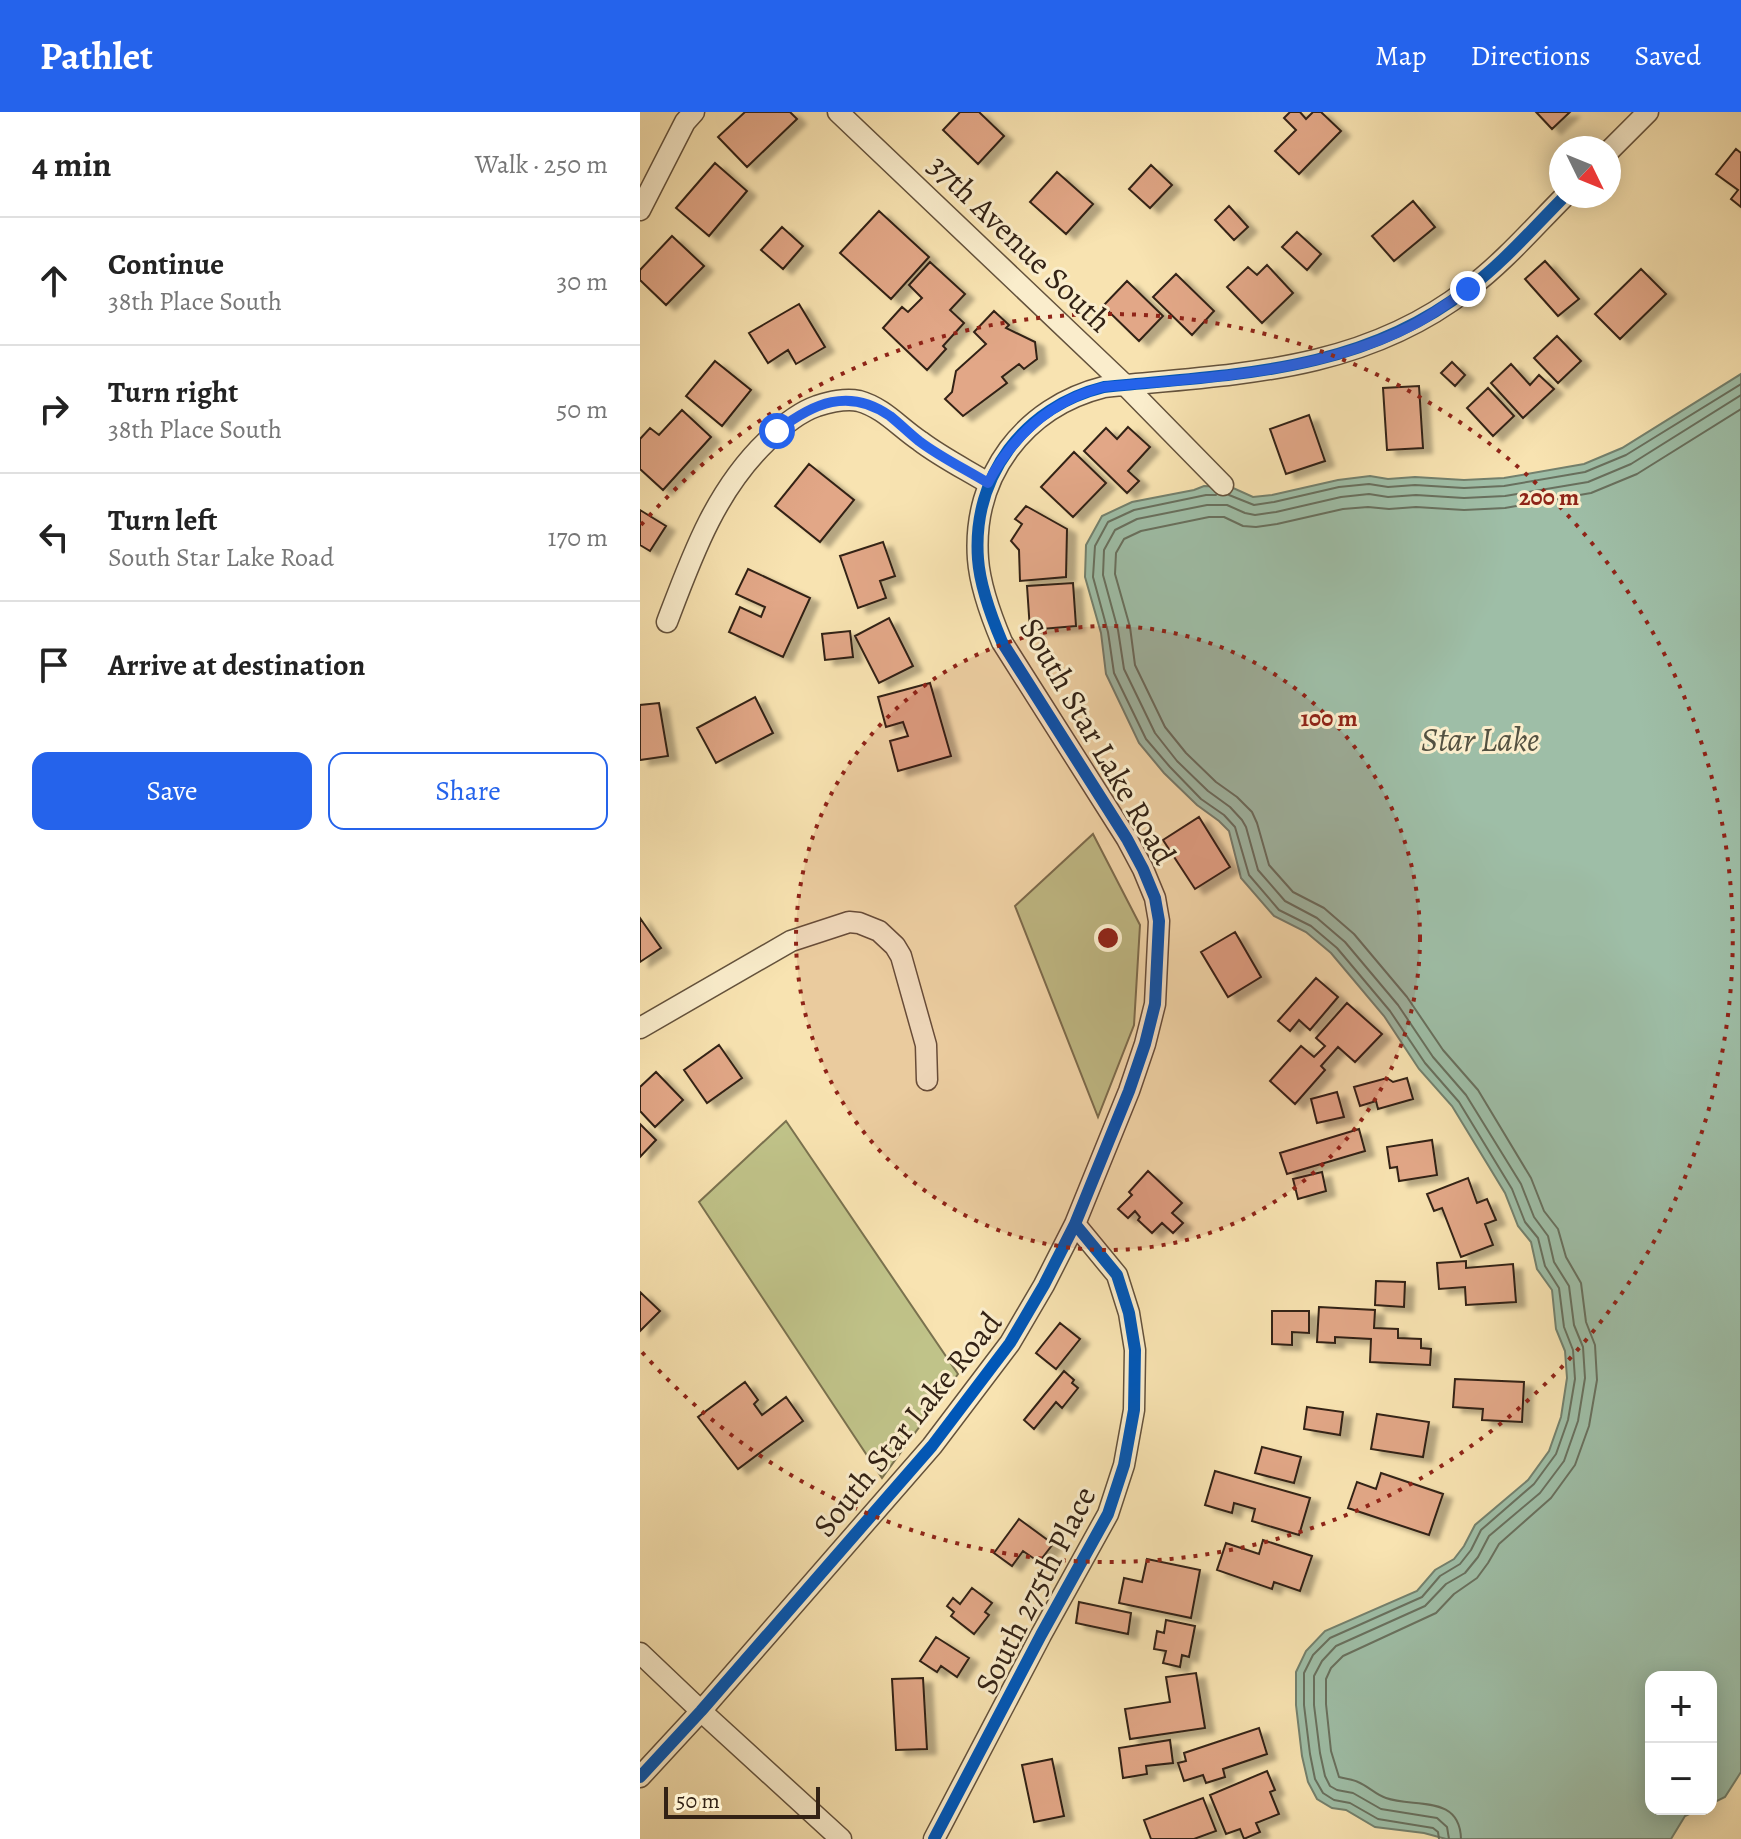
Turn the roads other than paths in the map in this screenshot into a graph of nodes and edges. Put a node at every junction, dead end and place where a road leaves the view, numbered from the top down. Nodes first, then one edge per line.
1 (694, 112) edge
2 (838, 112) edge
3 (1648, 112) edge
4 (1621, 139) edge
5 (1553, 208) edge
6 (640, 210) edge
7 (1125, 385) junction
8 (988, 483) junction
9 (1223, 485) dead end
10 (667, 622) dead end
11 (640, 1028) edge
12 (927, 1080) dead end
13 (1075, 1224) junction
14 (640, 1653) edge
15 (701, 1711) junction
16 (640, 1777) edge
17 (841, 1839) edge
18 (934, 1839) edge

1 - 6 street
2 - 7 street, 37th Avenue South
3 - 4 street
5 - 7 street, South Star Lake Road
7 - 8 street, South Star Lake Road
7 - 9 street, 37th Avenue South
8 - 10 street
8 - 13 street, South Star Lake Road
11 - 12 street
13 - 15 street, South Star Lake Road
13 - 18 street, South 275th Place
14 - 15 street
15 - 16 street, South Star Lake Road
15 - 17 street

